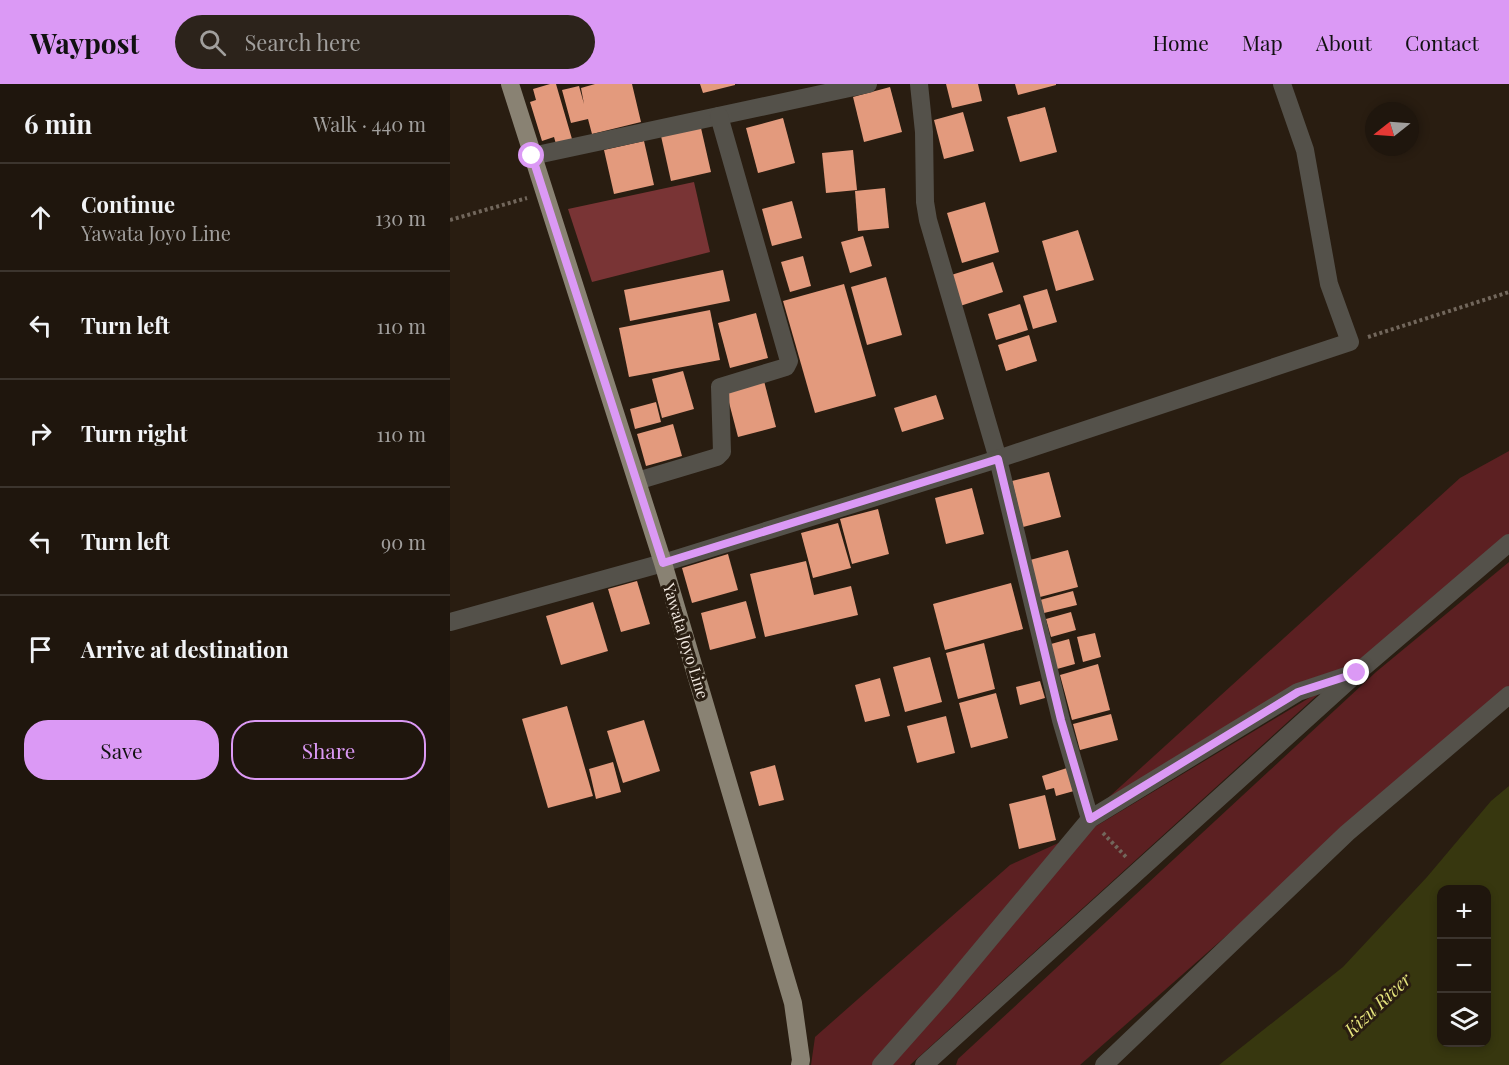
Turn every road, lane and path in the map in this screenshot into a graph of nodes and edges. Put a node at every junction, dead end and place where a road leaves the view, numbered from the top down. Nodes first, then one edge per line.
1 (510, 84) edge
2 (868, 84) edge
3 (919, 84) edge
4 (1282, 84) edge
5 (719, 116) junction
6 (532, 156) junction
7 (544, 193) junction
8 (450, 220) edge
9 (1509, 292) edge
10 (1350, 342) junction
11 (998, 459) junction
12 (637, 481) junction
13 (1509, 543) edge
14 (663, 563) junction
15 (450, 622) edge
16 (1357, 673) junction
17 (1509, 695) edge
18 (1090, 819) junction
19 (1139, 872) junction
20 (936, 1058) edge
21 (800, 1065) edge
22 (881, 1065) edge
23 (924, 1065) edge
24 (1104, 1065) edge

1 - 6 main road, Yawata Joyo Line
2 - 5 street
3 - 11 street
4 - 10 street
5 - 6 street
5 - 12 street
6 - 7 main road, Yawata Joyo Line
7 - 8 path
7 - 12 main road, Yawata Joyo Line
9 - 10 path
10 - 11 street
11 - 14 street
11 - 18 street
12 - 14 main road, Yawata Joyo Line
13 - 16 street
14 - 15 street
14 - 21 main road, Yawata Joyo Line
16 - 18 street
16 - 19 street
17 - 24 street
18 - 19 path
18 - 22 street
19 - 20 street
20 - 23 street

